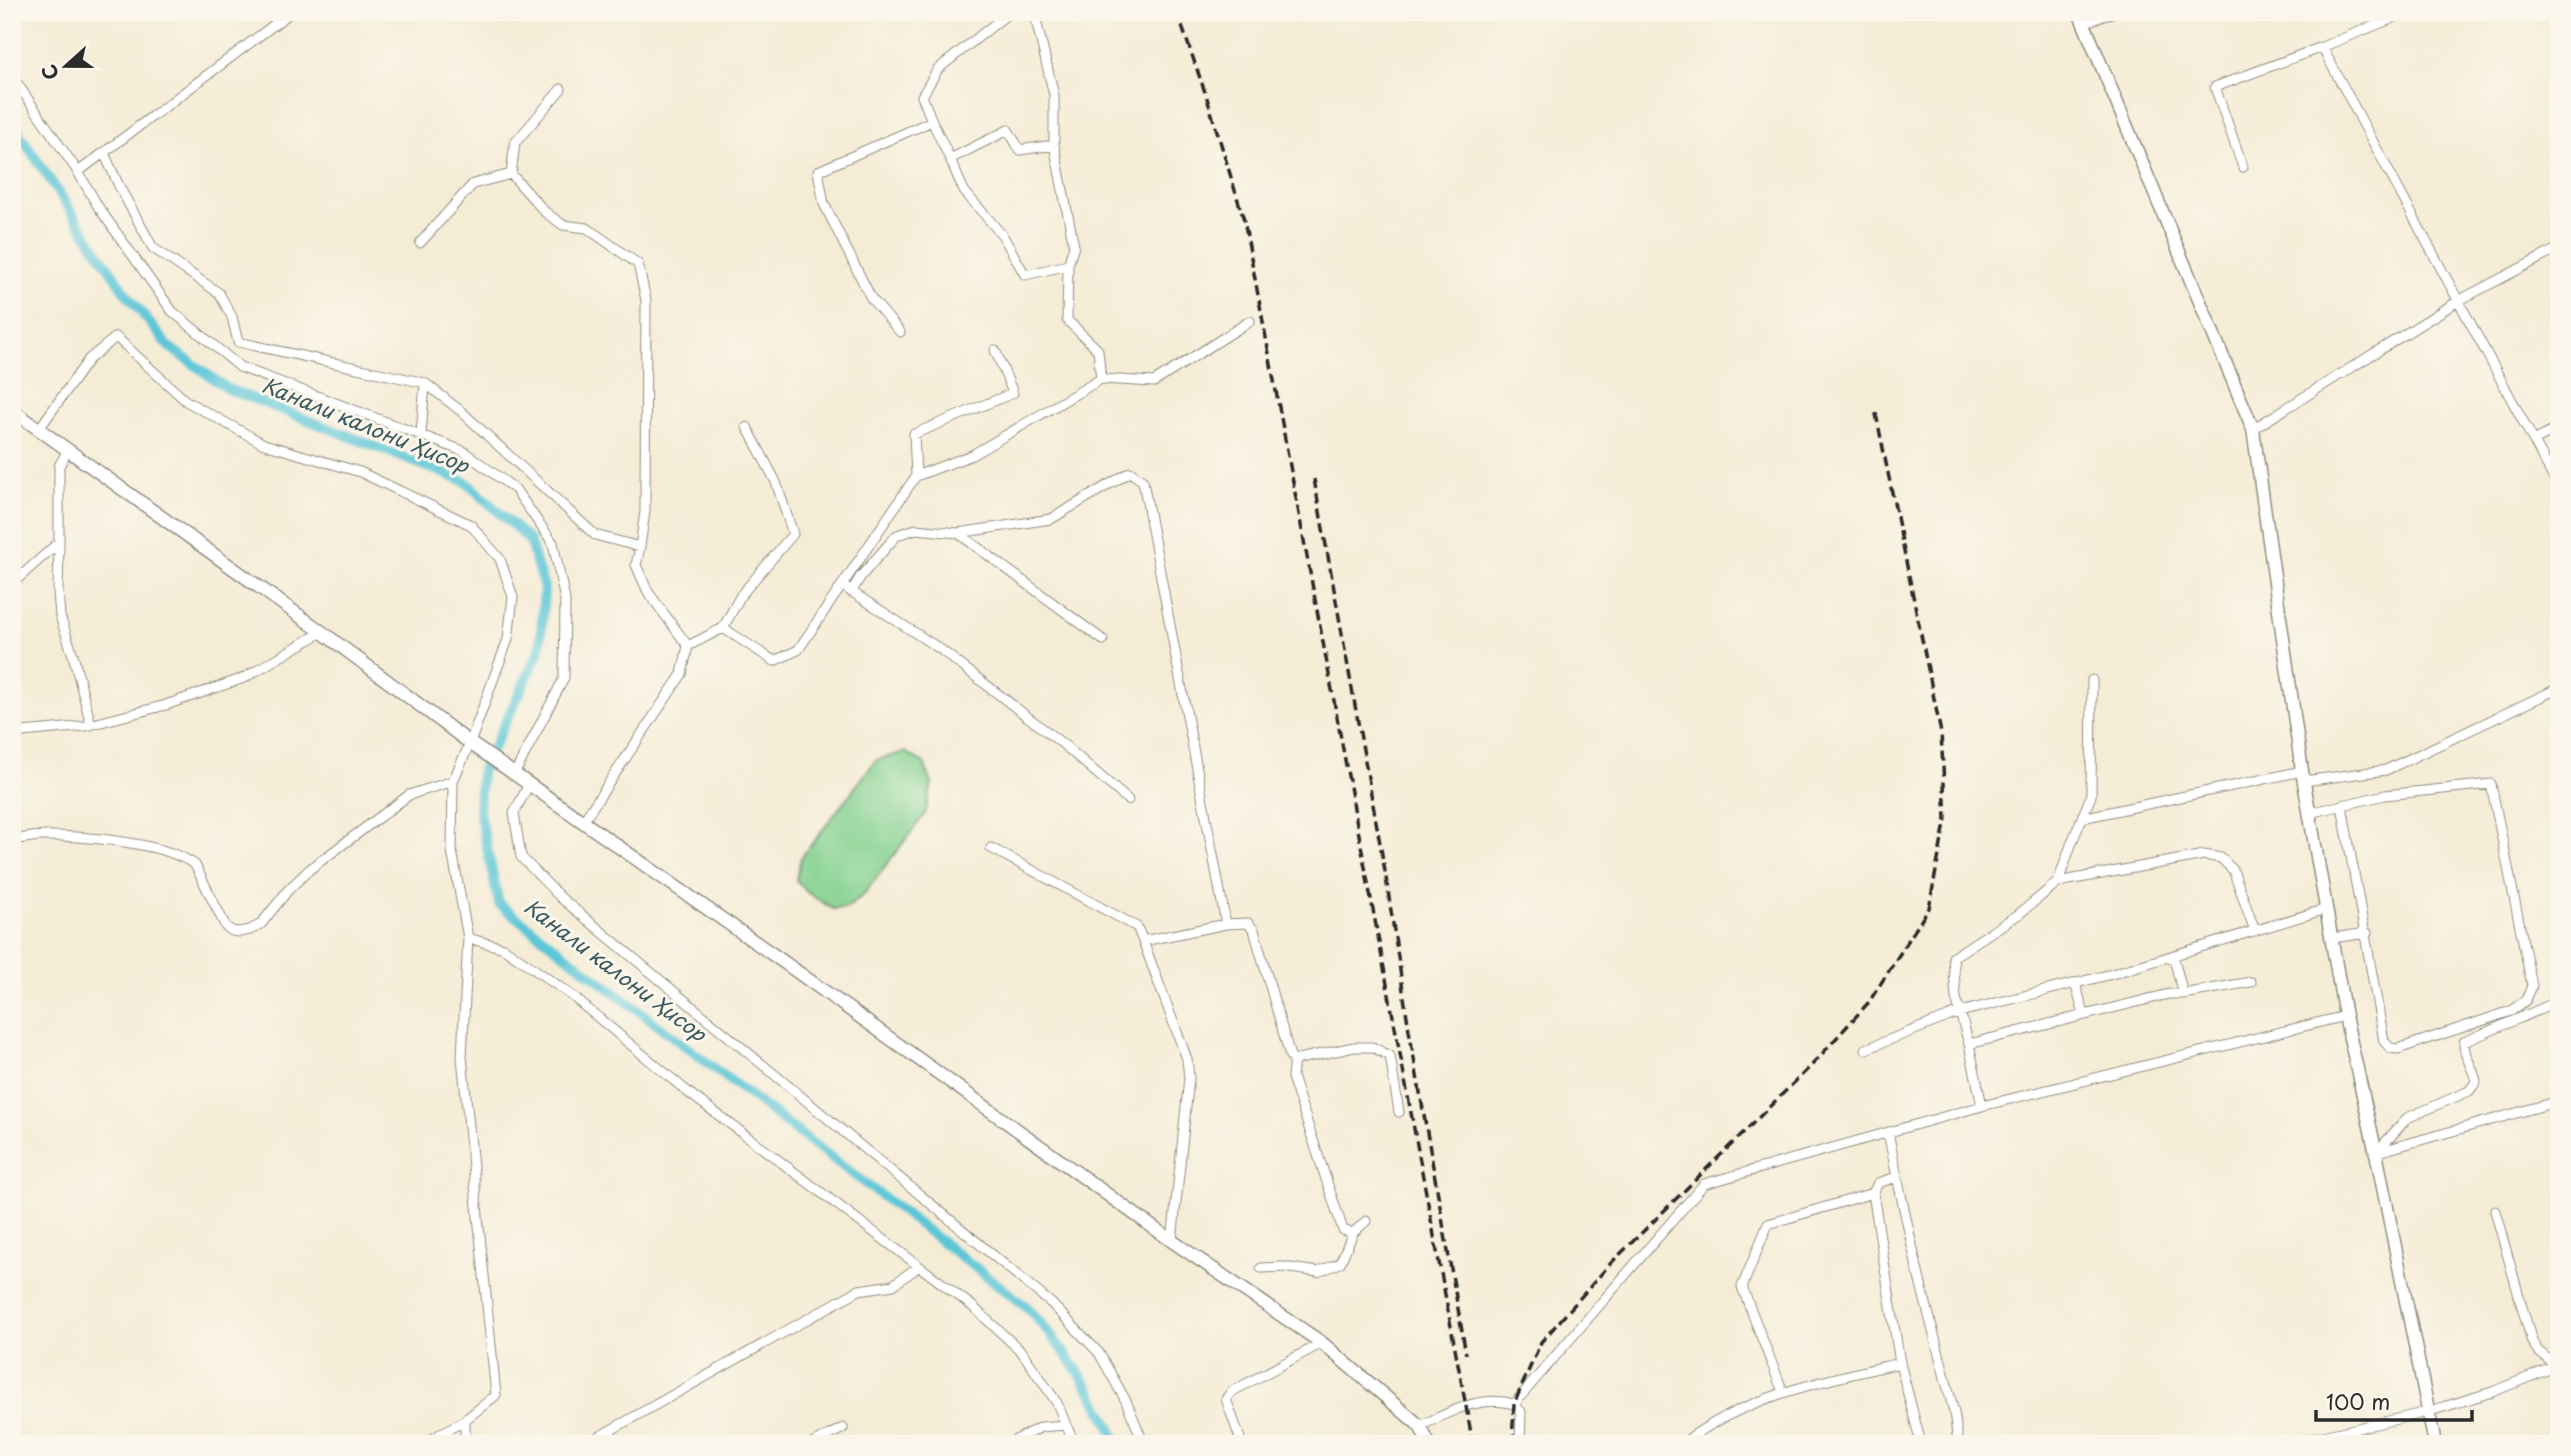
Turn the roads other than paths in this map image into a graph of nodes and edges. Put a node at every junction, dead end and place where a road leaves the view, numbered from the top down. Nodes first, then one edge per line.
1 (291, 12) edge
2 (1010, 12) edge
3 (1034, 12) edge
4 (2114, 12) edge
5 (2408, 12) edge
6 (2081, 18) edge
7 (2322, 47) junction
8 (12, 76) edge
9 (561, 89) dead end
10 (932, 121) junction
11 (1054, 145) junction
12 (104, 153) junction
13 (950, 159) junction
14 (2243, 167) dead end
15 (78, 172) junction
16 (511, 174) junction
17 (420, 243) dead end
18 (2559, 248) edge
19 (1068, 265) junction
20 (2458, 301) junction
21 (1250, 321) dead end
22 (900, 332) dead end
23 (995, 350) dead end
24 (1101, 379) junction
25 (425, 383) junction
26 (12, 410) edge
27 (747, 427) dead end
28 (2559, 428) edge
29 (40, 429) junction
30 (2253, 429) junction
31 (421, 434) junction
32 (2533, 441) junction
33 (68, 450) junction
34 (916, 476) junction
35 (2559, 488) edge
36 (958, 533) junction
37 (59, 542) junction
38 (640, 547) junction
39 (12, 584) edge
40 (842, 585) junction
41 (851, 592) junction
42 (723, 628) junction
43 (322, 632) junction
44 (1103, 640) dead end
45 (688, 646) junction
46 (2092, 680) dead end
47 (2559, 688) edge
48 (91, 725) junction
49 (12, 733) edge
50 (470, 743) junction
51 (514, 773) junction
52 (2303, 776) junction
53 (453, 781) junction
54 (529, 783) junction
55 (1128, 800) dead end
56 (2342, 806) junction
57 (2309, 813) junction
58 (2082, 818) junction
59 (582, 823) junction
60 (12, 839) edge
61 (991, 848) dead end
62 (2058, 882) junction
63 (2326, 909) junction
64 (1226, 924) junction
65 (2255, 930) junction
66 (2367, 933) junction
67 (468, 938) junction
68 (2332, 938) junction
69 (1143, 941) junction
70 (2174, 956) junction
71 (2251, 982) dead end
72 (2075, 983) junction
73 (2183, 995) junction
74 (2559, 1011) edge
75 (1960, 1012) junction
76 (2084, 1014) junction
77 (2345, 1016) junction
78 (1969, 1044) junction
79 (1866, 1049) dead end
80 (1294, 1060) junction
81 (2559, 1101) edge
82 (1982, 1106) junction
83 (1399, 1112) dead end
84 (1888, 1132) junction
85 (2376, 1153) junction
86 (1897, 1178) junction
87 (1873, 1193) junction
88 (2495, 1211) dead end
89 (1366, 1222) dead end
90 (1353, 1233) junction
91 (1172, 1241) junction
92 (918, 1267) junction
93 (1261, 1268) dead end
94 (1322, 1343) junction
95 (1900, 1363) junction
96 (2557, 1365) edge
97 (1783, 1392) junction
98 (1514, 1404) junction
99 (2427, 1412) junction
100 (465, 1420) junction
101 (1066, 1424) junction
102 (1420, 1426) junction
103 (843, 1428) dead end
104 (423, 1444) edge
105 (469, 1444) edge
106 (586, 1444) edge
107 (812, 1444) edge
108 (1008, 1444) edge
109 (1075, 1444) edge
110 (1144, 1444) edge
111 (1242, 1444) edge
112 (1429, 1444) edge
113 (1520, 1444) edge
114 (1682, 1444) edge
115 (1921, 1444) edge
116 (1955, 1444) edge
117 (2288, 1444) edge
118 (2435, 1444) edge

1 - 12 street
2 - 10 street
3 - 11 street
4 - 6 street
5 - 7 street
6 - 30 main road
7 - 14 street
7 - 20 street
8 - 15 street
9 - 16 street
10 - 13 street
10 - 22 street
11 - 13 street
11 - 19 street
12 - 15 street
12 - 25 street
13 - 19 street
15 - 31 street
16 - 17 street
16 - 38 street
18 - 20 street
19 - 24 street
20 - 30 street
20 - 32 street
21 - 24 street
23 - 34 street
24 - 34 street
25 - 31 street
25 - 38 street
26 - 29 main road
27 - 42 street
28 - 32 street
29 - 33 main road
29 - 50 street
30 - 52 main road
31 - 51 street
32 - 35 street
33 - 37 street
33 - 43 main road
34 - 40 street
36 - 41 street
36 - 44 street
36 - 64 street
37 - 39 street
37 - 48 street
38 - 45 street
40 - 41 street
40 - 42 street
41 - 55 street
42 - 45 street
43 - 48 street
43 - 50 main road
45 - 59 street
46 - 58 street
47 - 52 street
48 - 49 street
50 - 51 main road
50 - 53 street
51 - 54 main road
52 - 57 main road
52 - 58 street
53 - 60 street
53 - 67 street
54 - 59 main road
54 - 110 street
56 - 57 street
56 - 66 street
56 - 66 street
57 - 63 main road
58 - 62 street
59 - 91 main road
61 - 69 street
62 - 65 street
62 - 75 street
63 - 65 street
63 - 68 main road
64 - 69 street
64 - 80 street
65 - 70 street
66 - 68 street
67 - 92 street
67 - 100 street
68 - 77 main road
69 - 91 street
70 - 72 street
70 - 73 street
71 - 73 street
72 - 75 street
72 - 76 street
73 - 76 street
74 - 85 street
75 - 78 street
75 - 79 street
76 - 78 street
77 - 82 street
77 - 85 main road
78 - 82 street
80 - 83 street
80 - 90 street
81 - 85 street
82 - 84 street
84 - 86 street
84 - 98 street
85 - 99 main road
86 - 87 street
86 - 116 street
87 - 95 street
87 - 97 street
88 - 96 street
89 - 90 street
90 - 93 street
91 - 94 main road
92 - 101 street
92 - 106 street
94 - 102 main road
94 - 111 street
95 - 97 street
95 - 115 street
96 - 99 street
97 - 114 street
98 - 102 street
98 - 113 street
99 - 117 street
99 - 118 main road
100 - 104 street
100 - 105 street
101 - 108 street
101 - 109 street
102 - 112 main road
103 - 107 street

